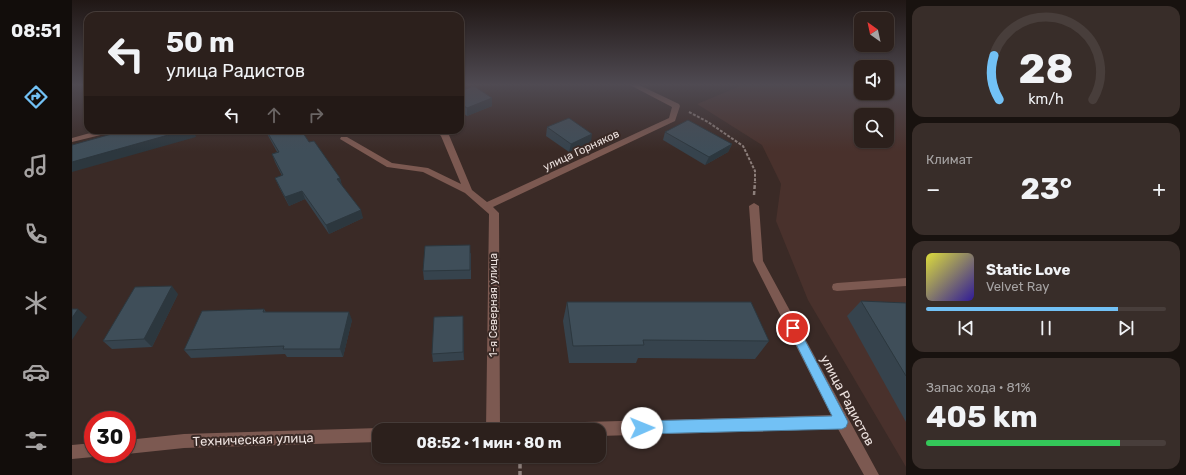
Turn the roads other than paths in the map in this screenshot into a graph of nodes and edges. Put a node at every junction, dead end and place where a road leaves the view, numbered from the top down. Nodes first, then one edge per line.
1 (676, 106) edge
2 (95, 134) edge
3 (444, 134) edge
4 (344, 139) dead end
5 (72, 140) edge
6 (468, 191) junction
7 (486, 206) junction
8 (754, 206) road end
9 (906, 282) edge
10 (837, 287) dead end
11 (842, 422) junction
12 (493, 423) edge
13 (606, 428) edge
14 (372, 435) edge
15 (136, 445) edge
16 (84, 451) edge
17 (72, 452) edge
18 (872, 475) edge

1 - 7 street, улица Горняков
2 - 5 street
3 - 6 street, 1-я Северная улица
4 - 6 street, 1-я Северная улица
6 - 7 street, 1-я Северная улица
7 - 12 street, 1-я Северная улица
8 - 11 street, улица Радистов
9 - 10 lane
11 - 13 street
11 - 18 street, улица Радистов
14 - 15 street, Техническая улица
16 - 17 street

